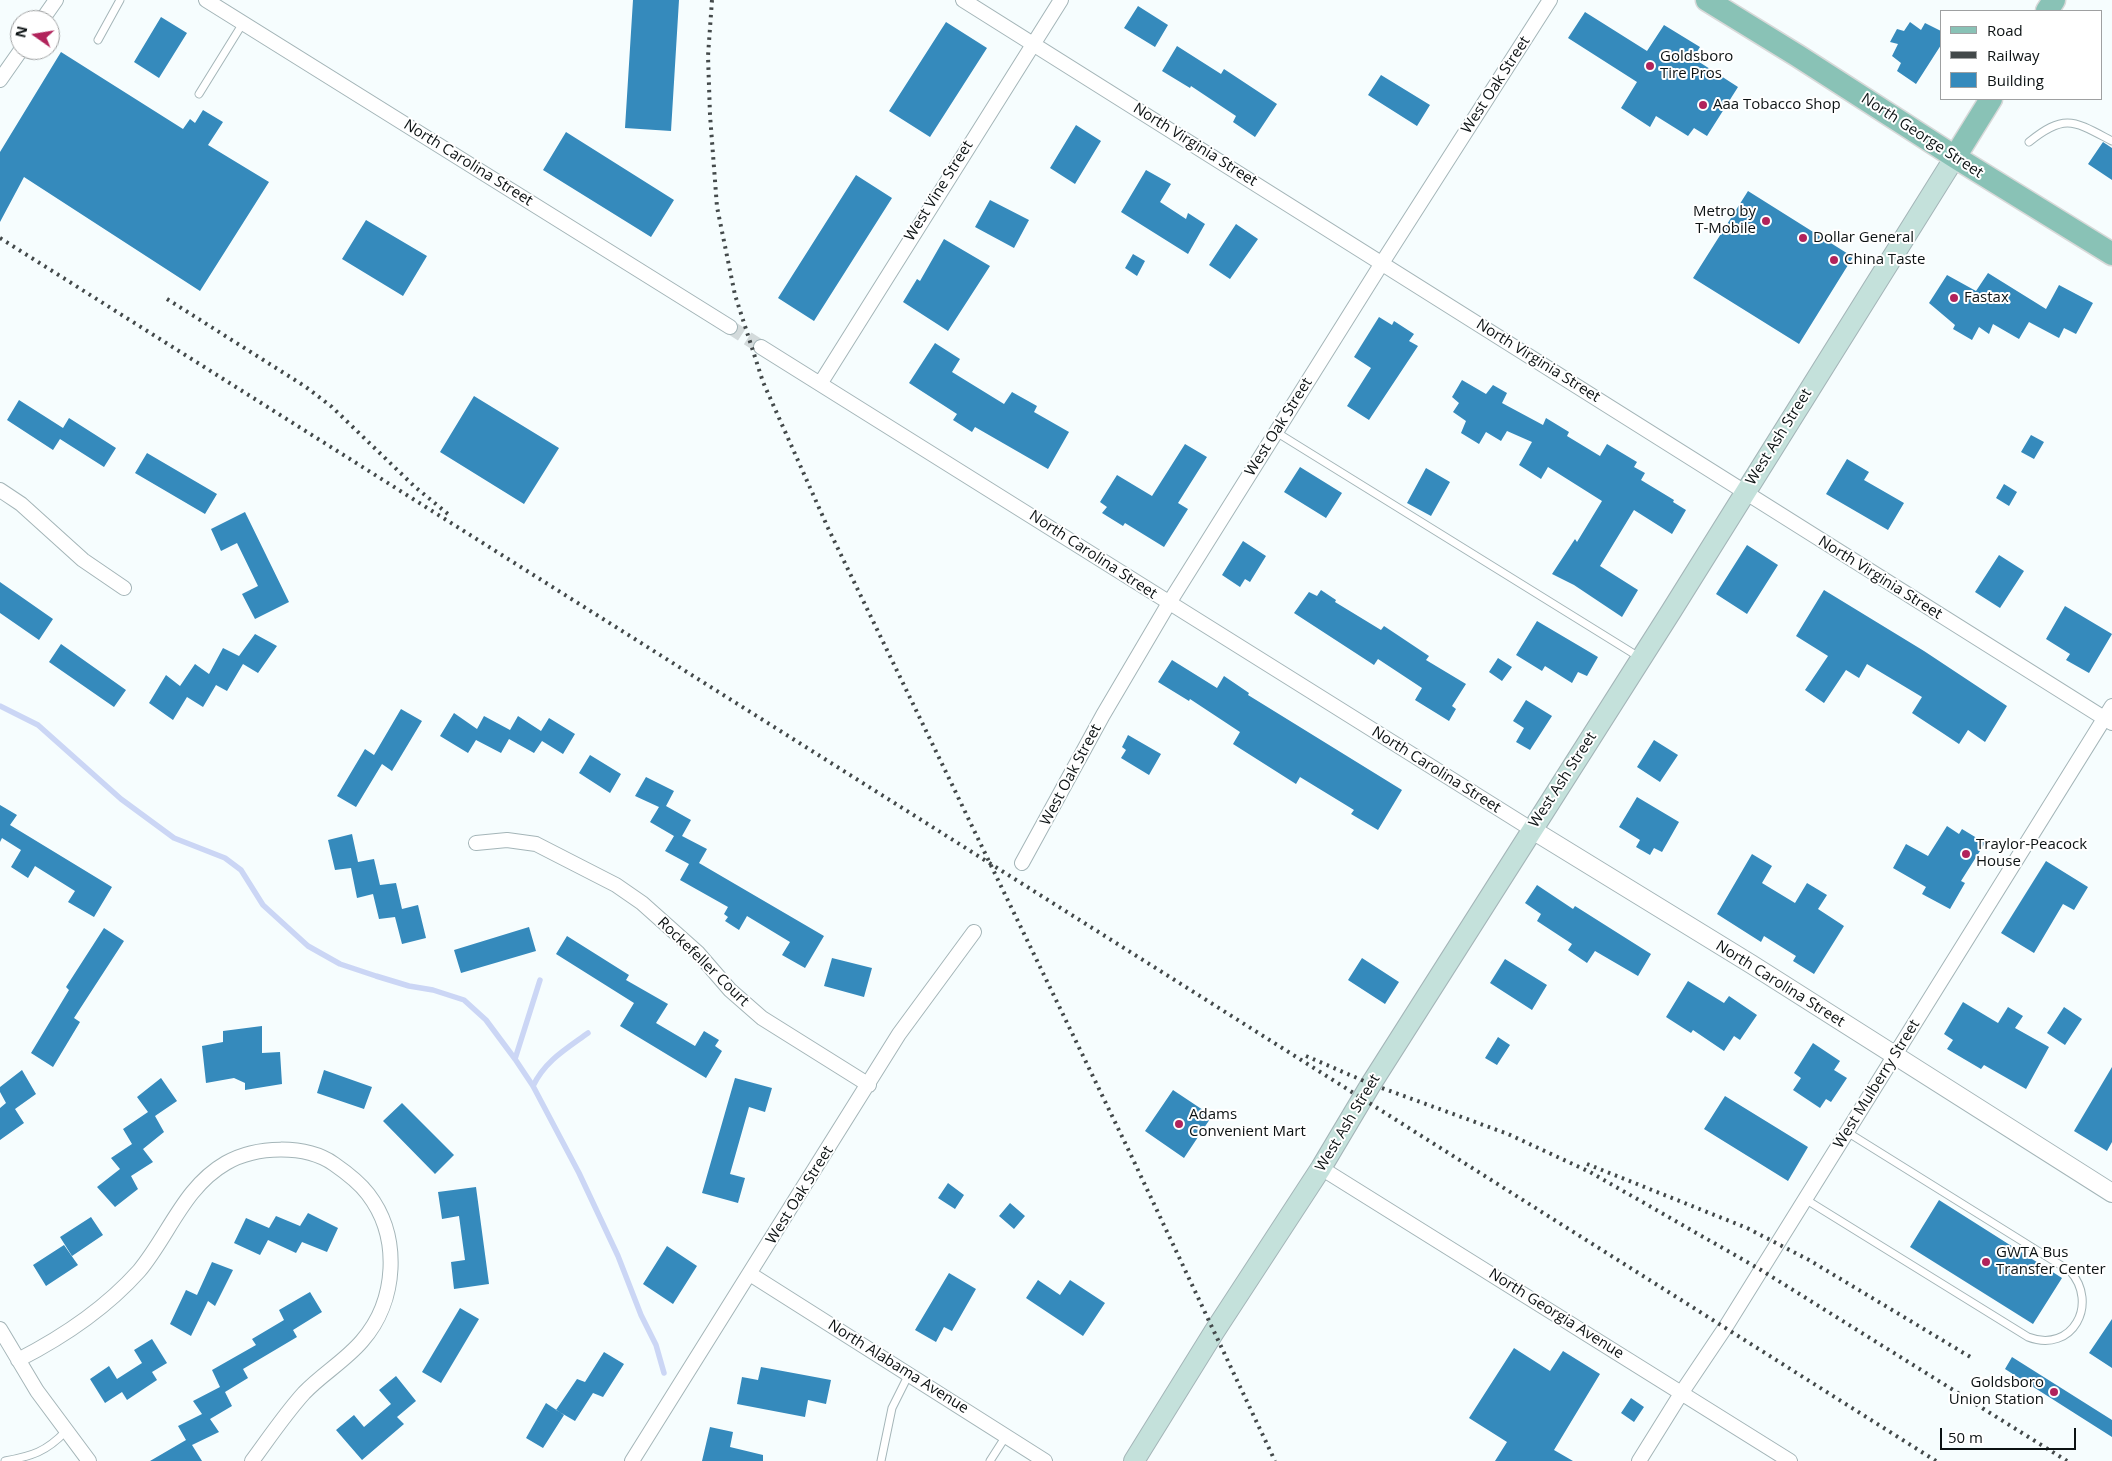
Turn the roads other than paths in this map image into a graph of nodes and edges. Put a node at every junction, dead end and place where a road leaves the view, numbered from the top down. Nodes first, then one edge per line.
1 (120, 0) edge
2 (206, 0) edge
3 (963, 0) edge
4 (1061, 0) edge
5 (1550, 0) edge
6 (1707, 0) edge
7 (243, 23) junction
8 (98, 40) dead end
9 (1032, 44) junction
10 (14, 60) edge
11 (0, 80) edge
12 (199, 94) dead end
13 (1990, 100) edge
14 (2112, 141) edge
15 (2028, 142) dead end
16 (1955, 157) junction
17 (2112, 254) edge
18 (1382, 262) junction
19 (730, 327) tunnel mouth
20 (761, 346) tunnel mouth
21 (820, 384) junction
22 (1276, 432) junction
23 (0, 490) edge
24 (1744, 492) junction
25 (124, 588) dead end
26 (1170, 603) junction
27 (1641, 659) junction
28 (2112, 706) edge
29 (2108, 721) edge
30 (1531, 829) junction
31 (476, 843) dead end
32 (1022, 863) dead end
33 (974, 932) dead end
34 (1894, 1056) junction
35 (869, 1085) junction
36 (1847, 1132) junction
37 (1321, 1168) junction
38 (2112, 1193) edge
39 (1805, 1199) junction
40 (750, 1274) junction
41 (0, 1329) edge
42 (18, 1360) junction
43 (909, 1374) junction
44 (1682, 1392) junction
45 (66, 1431) junction
46 (1006, 1436) junction
47 (5, 1461) edge
48 (89, 1461) edge
49 (252, 1461) edge
50 (632, 1461) edge
51 (881, 1461) edge
52 (990, 1461) edge
53 (1045, 1461) edge
54 (1134, 1461) edge
55 (1639, 1461) edge
56 (1790, 1461) edge

1 - 8 lane
2 - 7 street, North Carolina Street
3 - 9 street, North Virginia Street
4 - 9 street, West Vine Street
5 - 18 street, West Oak Street
6 - 16 main road, North George Street
7 - 12 lane
7 - 19 street, North Carolina Street
9 - 18 street, North Virginia Street
9 - 21 street, West Vine Street
10 - 11 street
13 - 16 main road, West Ash Street
14 - 15 lane
16 - 17 main road, North George Street
16 - 24 main road, West Ash Street
18 - 22 street, West Oak Street
18 - 24 street, North Virginia Street
20 - 21 street, North Carolina Street
21 - 26 street, North Carolina Street
22 - 26 street, West Oak Street
22 - 27 lane
23 - 25 street
24 - 27 main road, West Ash Street
24 - 29 street, North Virginia Street
26 - 30 street, North Carolina Street
26 - 32 street, West Oak Street
27 - 30 main road, West Ash Street
28 - 29 street, West Mulberry Street
29 - 34 street, West Mulberry Street
30 - 34 street, North Carolina Street
30 - 37 main road, West Ash Street
31 - 35 street, Rockefeller Court
33 - 35 street, West Oak Street
34 - 36 street, West Mulberry Street
34 - 38 street, North Carolina Street
35 - 40 street, West Oak Street
36 - 39 street, West Mulberry Street
36 - 39 lane
37 - 44 street, North Georgia Avenue
37 - 54 main road, West Ash Street
39 - 44 street, West Mulberry Street
40 - 43 street, North Alabama Avenue
40 - 50 street, West Oak Street
41 - 42 street
42 - 45 street
42 - 49 street
43 - 46 street, North Alabama Avenue
43 - 51 lane
44 - 55 street, West Mulberry Street
44 - 56 street, North Georgia Avenue
45 - 47 lane
45 - 48 street
46 - 52 lane
46 - 53 street, North Alabama Avenue

